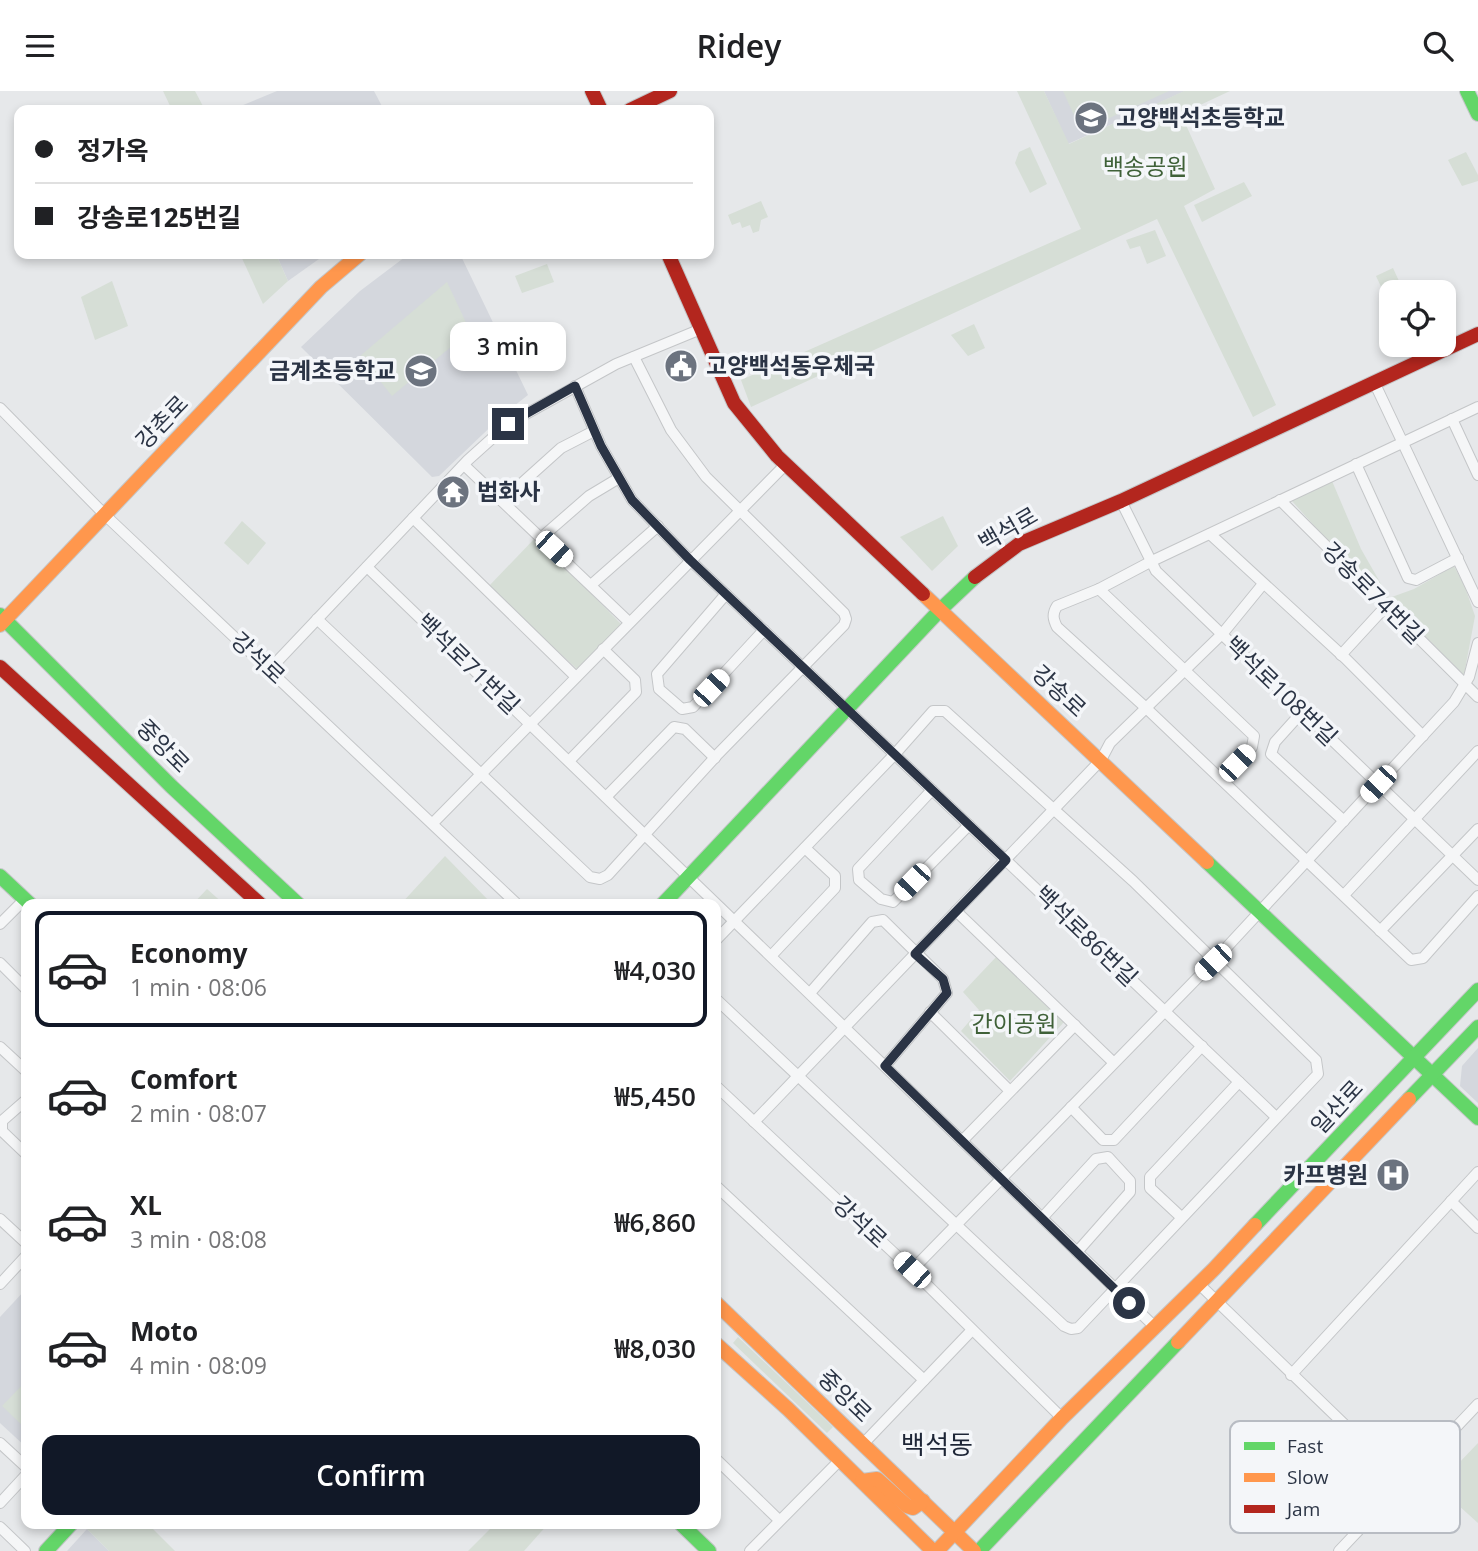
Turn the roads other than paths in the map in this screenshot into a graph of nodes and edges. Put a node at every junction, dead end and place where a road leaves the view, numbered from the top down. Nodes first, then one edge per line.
1 (670, 91) edge
2 (1467, 91) edge
3 (641, 105) edge
4 (1478, 114) edge
5 (354, 259) edge
6 (670, 259) edge
7 (701, 329) junction
8 (1478, 334) edge
9 (634, 357) junction
10 (1376, 384) junction
11 (575, 386) junction
12 (1478, 407) edge
13 (0, 408) edge
14 (1452, 419) junction
15 (594, 431) junction
16 (1403, 442) junction
17 (786, 464) junction
18 (1356, 464) junction
19 (464, 465) junction
20 (1478, 475) edge
21 (619, 478) junction
22 (1280, 500) junction
23 (502, 501) junction
24 (1121, 501) junction
25 (739, 510) junction
26 (105, 515) junction
27 (413, 518) junction
28 (658, 526) junction
29 (1210, 534) junction
30 (542, 537) junction
31 (1458, 558) junction
32 (690, 560) junction
33 (1152, 561) junction
34 (367, 567) junction
35 (1264, 584) junction
36 (591, 585) junction
37 (1098, 589) junction
38 (726, 594) junction
39 (1478, 602) edge
40 (1386, 606) junction
41 (940, 610) junction
42 (317, 619) junction
43 (2, 620) edge
44 (629, 622) junction
45 (764, 630) junction
46 (1223, 633) junction
47 (1478, 643) edge
48 (603, 649) junction
49 (1343, 656) junction
50 (0, 667) edge
51 (804, 668) junction
52 (270, 669) junction
53 (1185, 669) junction
54 (576, 677) junction
55 (1465, 685) junction
56 (1478, 697) edge
57 (1145, 707) junction
58 (846, 708) junction
59 (1302, 712) junction
60 (531, 725) junction
61 (1423, 736) junction
62 (1478, 751) edge
63 (895, 754) junction
64 (716, 756) junction
65 (1101, 760) junction
66 (569, 761) junction
67 (482, 775) junction
68 (1224, 781) junction
69 (1378, 784) junction
70 (932, 790) junction
71 (606, 797) junction
72 (1053, 810) junction
73 (1414, 819) junction
74 (1344, 821) junction
75 (433, 823) junction
76 (969, 825) junction
77 (1478, 829) edge
78 (645, 834) junction
79 (806, 847) junction
80 (1453, 856) junction
81 (1006, 860) junction
82 (1307, 860) junction
83 (688, 875) junction
84 (0, 876) edge
85 (1478, 880) edge
86 (1344, 895) junction
87 (1478, 896) edge
88 (25, 899) edge
89 (254, 899) edge
90 (293, 899) edge
91 (512, 899) edge
92 (667, 899) edge
93 (713, 899) edge
94 (21, 907) edge
95 (721, 907) edge
96 (956, 911) junction
97 (1260, 911) junction
98 (734, 920) junction
99 (0, 923) edge
100 (1380, 931) junction
101 (721, 934) edge
102 (915, 954) junction
103 (771, 956) junction
104 (1213, 962) junction
105 (0, 964) edge
106 (21, 984) edge
107 (1478, 990) edge
108 (810, 993) junction
109 (721, 1004) edge
110 (1164, 1010) junction
111 (930, 1012) junction
112 (1075, 1025) junction
113 (845, 1027) junction
114 (1478, 1027) edge
115 (0, 1047) edge
116 (1202, 1047) junction
117 (1414, 1058) junction
118 (1114, 1062) junction
119 (21, 1066) edge
120 (885, 1066) junction
121 (799, 1075) junction
122 (1432, 1076) junction
123 (1239, 1082) junction
124 (721, 1091) edge
125 (1010, 1091) junction
126 (21, 1104) edge
127 (1071, 1107) junction
128 (1276, 1117) junction
129 (1478, 1118) edge
130 (754, 1122) junction
131 (962, 1141) junction
132 (21, 1149) edge
133 (1478, 1172) edge
134 (1001, 1179) junction
135 (721, 1191) edge
136 (1451, 1201) junction
137 (1042, 1218) junction
138 (0, 1219) edge
139 (1178, 1220) junction
140 (956, 1225) junction
141 (1478, 1228) edge
142 (21, 1238) edge
143 (1077, 1252) junction
144 (21, 1261) edge
145 (912, 1270) junction
146 (0, 1284) edge
147 (1199, 1284) junction
148 (1114, 1288) junction
149 (1217, 1302) junction
150 (721, 1308) edge
151 (1155, 1328) junction
152 (972, 1330) junction
153 (721, 1349) edge
154 (1291, 1374) junction
155 (924, 1380) junction
156 (1478, 1404) edge
157 (1062, 1418) junction
158 (1340, 1421) edge
159 (1460, 1423) edge
160 (0, 1443) edge
161 (863, 1444) junction
162 (841, 1459) junction
163 (21, 1462) edge
164 (721, 1464) edge
165 (21, 1480) edge
166 (862, 1481) junction
167 (923, 1501) junction
168 (0, 1503) edge
169 (779, 1520) junction
170 (0, 1527) edge
171 (66, 1529) edge
172 (686, 1529) edge
173 (955, 1532) junction
174 (1356, 1533) edge
175 (25, 1551) edge
176 (46, 1551) edge
177 (709, 1551) edge
178 (750, 1551) edge
179 (935, 1551) edge
180 (976, 1551) edge
181 (1339, 1551) edge

1 - 3 main road
2 - 4 main road
5 - 26 main road, 강촌로
6 - 7 main road, 강송로
7 - 9 street
7 - 17 main road, 강송로
8 - 10 main road, 백석로
9 - 11 street
9 - 25 street
10 - 16 street
10 - 24 main road, 백석로
11 - 15 street, 백석로86번길
11 - 19 street
12 - 14 street
13 - 26 street, 강석로
14 - 16 street
14 - 20 street
15 - 21 street, 백석로86번길
15 - 23 street
16 - 18 street
16 - 31 street
17 - 25 street
17 - 41 main road, 강송로
18 - 22 street
18 - 31 street, 강송로74번길
19 - 23 street
19 - 27 street
21 - 28 street, 백석로86번길
21 - 30 street
22 - 29 street
22 - 40 street, 강송로74번길
23 - 30 street
24 - 33 street, 백석로108번길
24 - 41 main road, 백석로
25 - 32 street
25 - 51 street
26 - 43 main road, 강촌로
26 - 52 street, 강석로
27 - 34 street
27 - 54 street
28 - 32 street, 백석로86번길
28 - 36 street
29 - 33 street
29 - 35 street
30 - 36 street
31 - 39 street
32 - 38 street, 백석로86번길
32 - 44 street
33 - 37 street
33 - 46 street, 백석로108번길
34 - 42 street
34 - 60 street, 백석로71번길
35 - 46 street
35 - 49 street
36 - 44 street
37 - 53 street
37 - 57 street
38 - 45 street, 백석로86번길
38 - 45 street
40 - 49 street
40 - 55 street, 강송로74번길
41 - 58 main road, 백석로
41 - 65 main road, 강송로
42 - 52 street
42 - 67 street
43 - 90 main road, 중앙로
44 - 48 street
45 - 51 street, 백석로86번길
46 - 53 street
46 - 59 street, 백석로108번길
47 - 55 street
48 - 54 street
48 - 66 street
49 - 61 street
50 - 89 main road
51 - 58 street, 백석로86번길
51 - 64 street
52 - 75 street, 강석로
53 - 57 street
53 - 68 street
54 - 60 street
55 - 56 street, 강송로74번길
55 - 61 street
57 - 65 street
57 - 68 street
58 - 63 street, 백석로86번길
58 - 83 main road, 백석로
59 - 69 street, 백석로108번길
59 - 74 street
60 - 66 street, 백석로71번길
60 - 67 street
61 - 69 street
62 - 73 street
63 - 70 street, 백석로86번길
63 - 72 street
63 - 79 street
64 - 71 street
64 - 78 street
65 - 72 street
65 - 97 main road, 강송로
66 - 71 street, 백석로71번길
67 - 75 street
67 - 78 street
68 - 82 street
69 - 73 street, 백석로108번길
69 - 74 street
70 - 76 street, 백석로86번길
70 - 76 street
71 - 78 street, 백석로71번길
72 - 81 street
72 - 104 street
73 - 80 street, 백석로108번길
73 - 86 street
74 - 82 street
75 - 91 street, 강석로
76 - 81 street, 백석로86번길
77 - 80 street
78 - 83 street, 백석로71번길
79 - 98 street
79 - 103 street
80 - 85 street, 백석로108번길
80 - 100 street
81 - 96 street
81 - 110 street, 백석로86번길
82 - 86 street
82 - 97 street
83 - 92 main road, 백석로
83 - 93 street, 백석로71번길
84 - 88 main road
86 - 100 street
87 - 100 street
94 - 99 street
95 - 98 street, 백석로71번길
96 - 102 street
96 - 112 street
97 - 104 street
97 - 117 main road, 강송로
98 - 101 street
98 - 103 street, 백석로71번길
102 - 108 street
102 - 111 street
102 - 113 street
103 - 108 street, 백석로71번길
104 - 110 street
104 - 128 street
105 - 106 street
107 - 117 main road, 일산로
108 - 113 street, 백석로71번길
109 - 121 street
110 - 116 street, 백석로86번길
110 - 118 street
111 - 120 street
111 - 125 street
112 - 118 street
112 - 125 street
113 - 120 street, 백석로71번길
113 - 121 street
114 - 122 main road, 일산로
115 - 119 street
116 - 123 street, 백석로86번길
116 - 127 street
117 - 122 main road, 강송로
117 - 147 main road, 일산로
118 - 127 street
120 - 131 street, 백석로71번길
121 - 130 street
121 - 140 street
122 - 129 main road, 강송로
122 - 149 main road, 일산로
123 - 128 street, 백석로86번길
123 - 139 street
124 - 130 street, 강석로
125 - 131 street
126 - 132 street
127 - 134 street
128 - 139 street
130 - 145 street, 강석로
131 - 134 street, 백석로71번길
133 - 136 street
134 - 137 street, 백석로71번길
134 - 140 street
135 - 155 street
136 - 141 street
136 - 154 street
137 - 143 street, 백석로71번길
137 - 143 street
138 - 142 street
139 - 148 street
140 - 145 street
140 - 148 street
143 - 148 street, 백석로71번길
144 - 146 street
145 - 152 street, 강석로
147 - 149 street
147 - 151 main road, 일산로
148 - 151 street, 백석로71번길
149 - 154 street
149 - 180 main road, 일산로
150 - 161 main road, 중앙로
151 - 157 main road, 일산로
152 - 155 street
152 - 157 street, 강석로
153 - 162 main road
154 - 158 street
155 - 161 street
156 - 159 street
157 - 173 main road, 일산로
160 - 163 street
161 - 167 main road, 중앙로
162 - 166 main road
162 - 169 street
164 - 169 street
165 - 168 street
166 - 167 main road
166 - 179 main road
167 - 173 main road, 중앙로
169 - 178 street
170 - 175 street
171 - 176 main road
172 - 177 main road
173 - 179 main road, 일산로
173 - 180 main road, 중앙로
174 - 181 street

